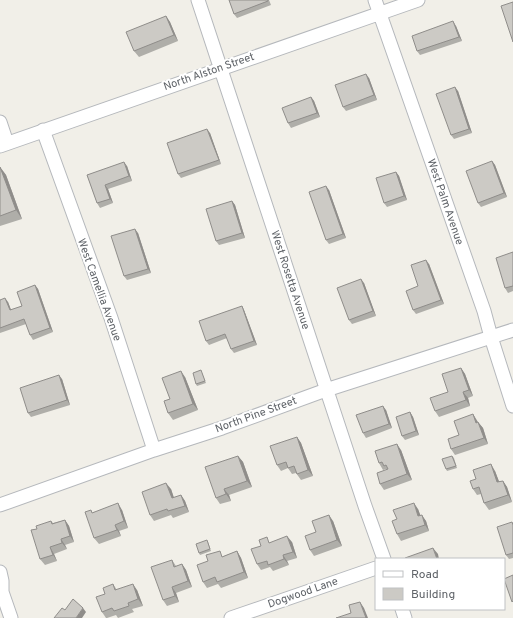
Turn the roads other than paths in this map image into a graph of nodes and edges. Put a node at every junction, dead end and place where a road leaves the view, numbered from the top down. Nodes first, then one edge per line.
1 (198, 0) edge
2 (374, 0) edge
3 (418, 0) edge
4 (379, 14) junction
5 (221, 68) junction
6 (0, 122) edge
7 (43, 130) junction
8 (4, 144) edge
9 (513, 330) edge
10 (491, 337) junction
11 (326, 390) junction
12 (513, 406) edge
13 (154, 450) junction
14 (0, 505) edge
15 (384, 558) edge
16 (375, 568) edge
17 (0, 572) edge
18 (2, 597) edge
19 (11, 618) edge
20 (231, 618) edge

1 - 5 street, West Rosetta Avenue
2 - 4 street, West Palm Avenue
3 - 4 street, North Alston Street
4 - 5 street, North Alston Street
4 - 10 street, West Palm Avenue
5 - 7 street, North Alston Street
5 - 11 street, West Rosetta Avenue
6 - 8 street
7 - 8 street, North Alston Street
7 - 13 street, West Camellia Avenue
9 - 10 street, North Pine Street
10 - 11 street, North Pine Street
10 - 12 street, West Palm Avenue
11 - 13 street, North Pine Street
11 - 15 street, West Rosetta Avenue
13 - 14 street, North Pine Street
16 - 20 street, Dogwood Lane
17 - 18 street
18 - 19 street

